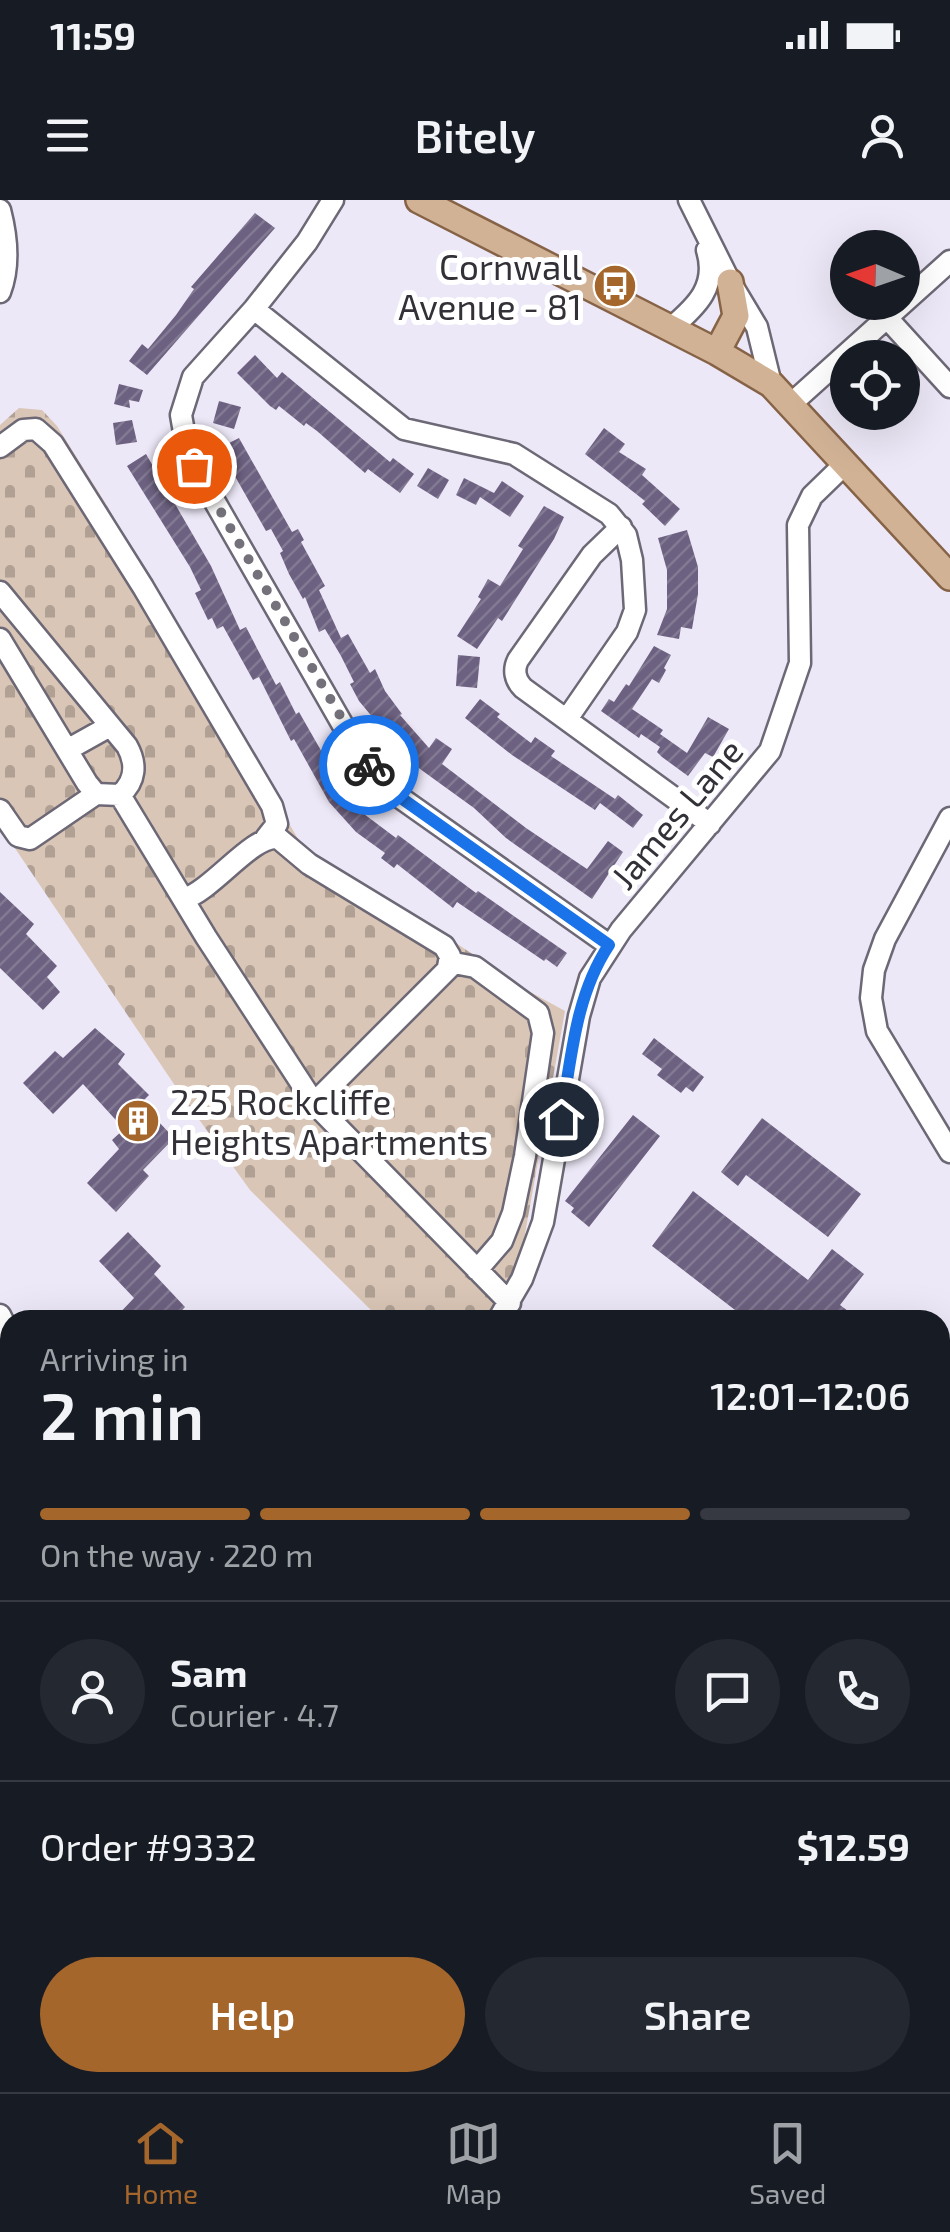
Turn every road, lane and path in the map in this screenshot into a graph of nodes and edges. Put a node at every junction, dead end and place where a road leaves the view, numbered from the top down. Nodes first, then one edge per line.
1 (333, 200) edge
2 (419, 200) edge
3 (689, 200) edge
4 (0, 210) edge
5 (698, 220) junction
6 (950, 261) edge
7 (730, 282) junction
8 (920, 289) edge
9 (0, 292) edge
10 (254, 309) junction
11 (887, 320) edge
12 (889, 320) edge
13 (671, 328) junction
14 (717, 352) junction
15 (772, 384) junction
16 (950, 388) edge
17 (792, 403) junction
18 (0, 447) edge
19 (845, 464) junction
20 (621, 527) junction
21 (950, 577) edge
22 (0, 592) edge
23 (0, 638) edge
24 (567, 719) junction
25 (110, 726) junction
26 (67, 750) junction
27 (96, 794) junction
28 (120, 795) junction
29 (0, 810) edge
30 (950, 818) edge
31 (710, 824) junction
32 (266, 838) junction
33 (184, 899) junction
34 (609, 945) junction
35 (448, 966) junction
36 (314, 1103) junction
37 (950, 1152) edge
38 (477, 1270) junction
39 (503, 1310) edge
40 (505, 1310) edge

1 - 10 street
2 - 13 main road
3 - 5 street
4 - 9 street
5 - 7 street
5 - 13 street
6 - 8 street
7 - 14 main road
7 - 15 street
10 - 20 street
10 - 34 street
11 - 17 street
12 - 16 street
13 - 14 main road
14 - 15 main road
15 - 17 main road
17 - 19 main road
18 - 32 street
19 - 21 main road
19 - 31 street, James Lane
20 - 24 street
20 - 24 street
22 - 25 street
23 - 26 street
24 - 31 street
25 - 26 street
25 - 28 street
26 - 27 street
27 - 28 street
27 - 29 street
28 - 33 street
30 - 37 street
31 - 34 street, James Lane
32 - 33 street
32 - 35 street
33 - 36 street
34 - 40 street, James Lane
35 - 36 street
35 - 38 street
36 - 38 street
38 - 39 street

